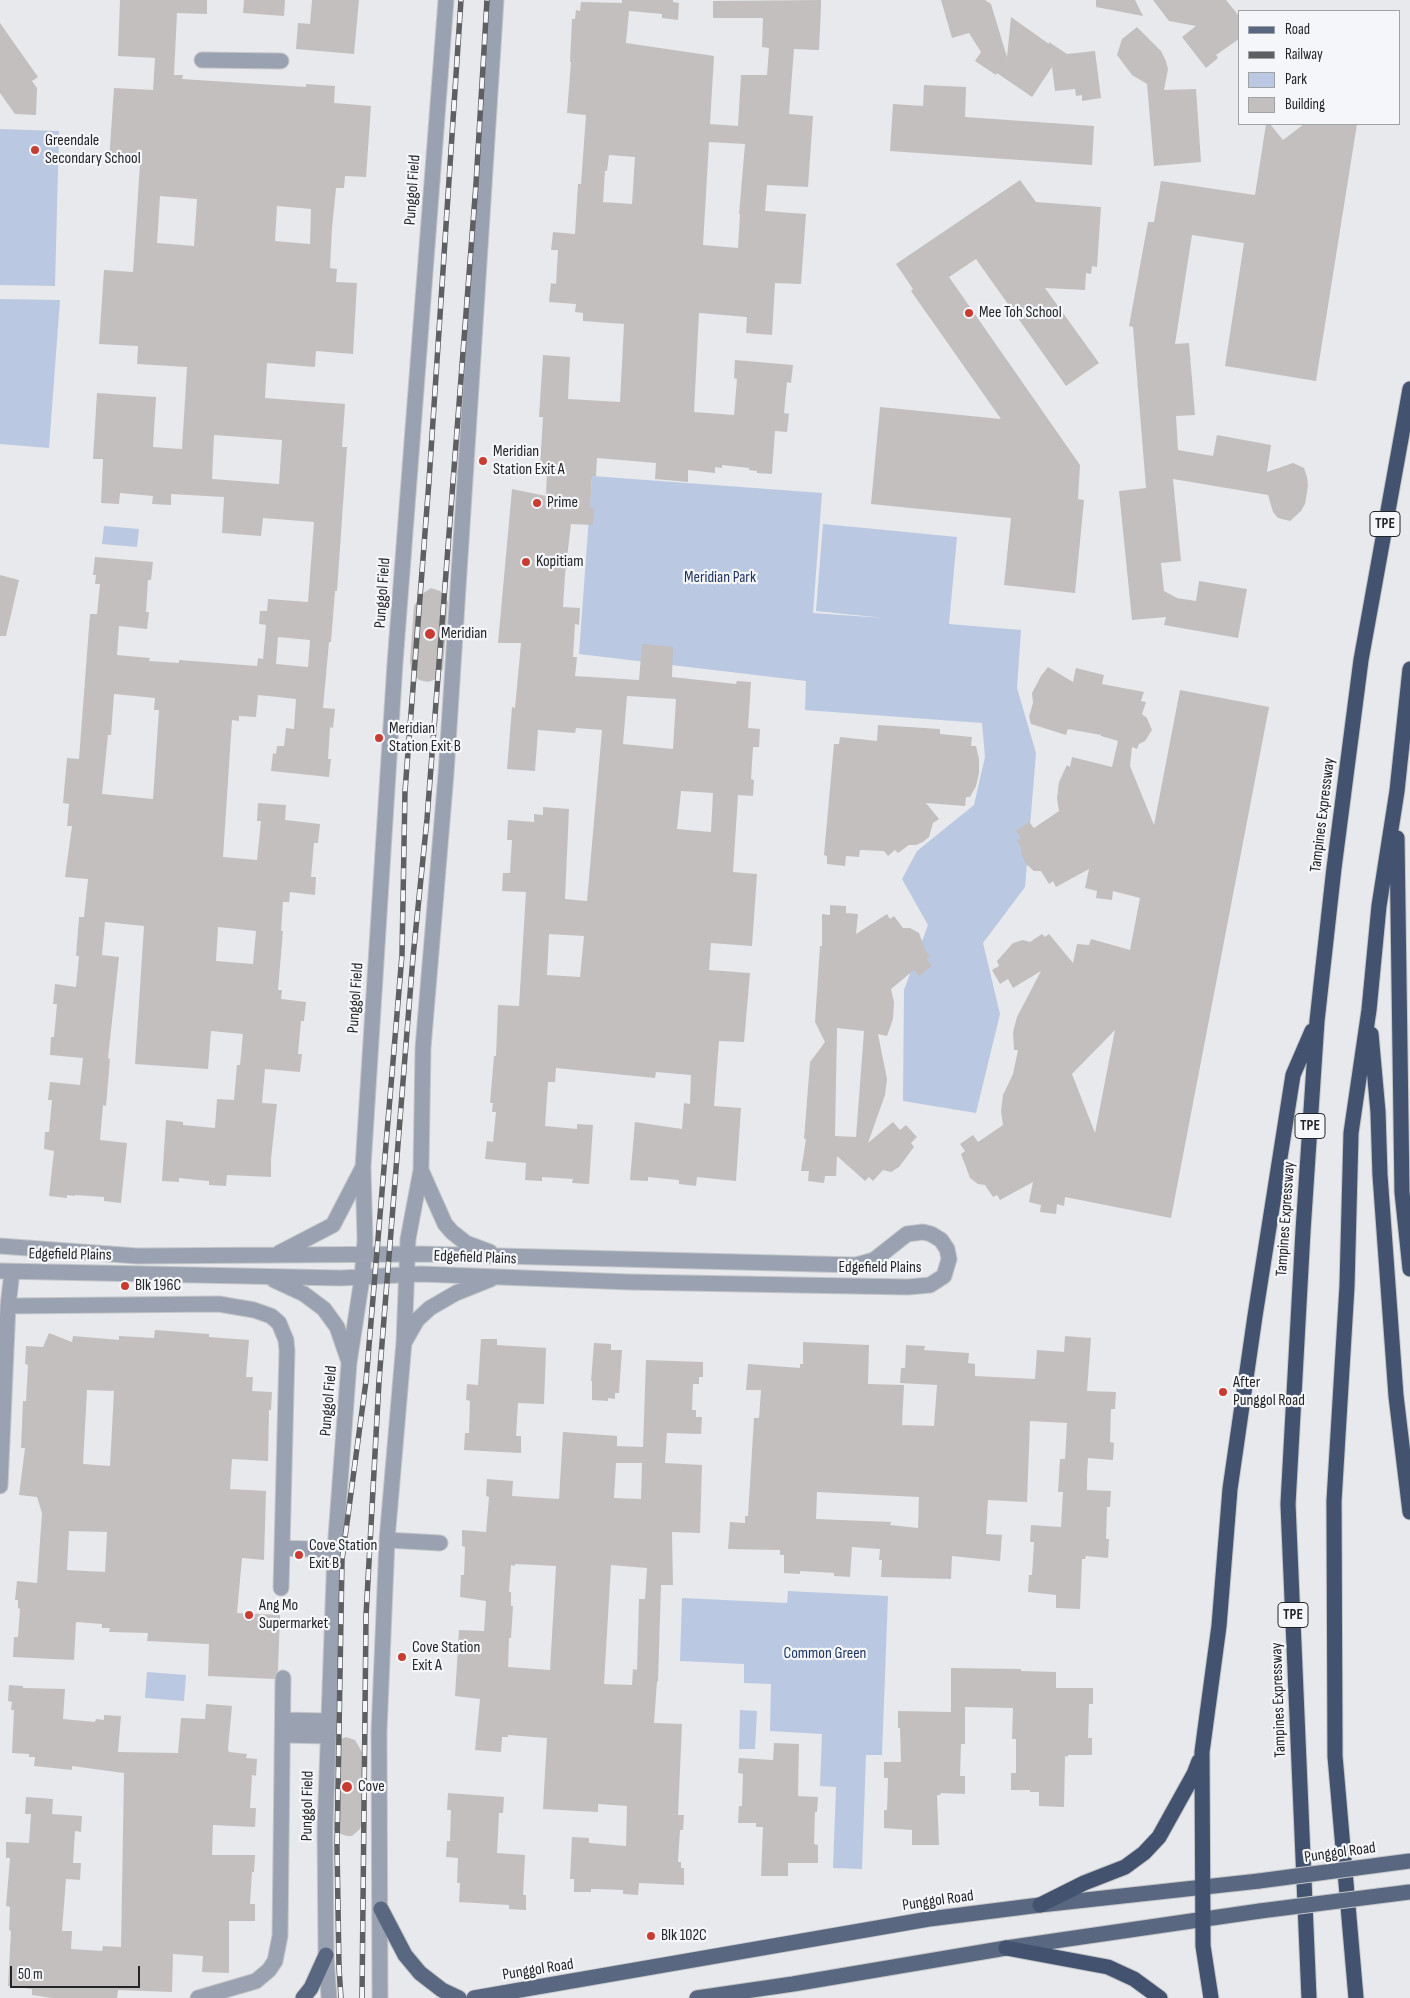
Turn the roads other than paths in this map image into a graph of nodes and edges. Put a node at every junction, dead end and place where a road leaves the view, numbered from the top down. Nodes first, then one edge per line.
1 (446, 0) edge
2 (496, 0) edge
3 (202, 60) dead end
4 (281, 61) dead end
5 (1410, 389) edge
6 (1410, 669) edge
7 (1397, 791) junction
8 (1369, 1010) junction
9 (1317, 1021) junction
10 (363, 1167) junction
11 (420, 1170) junction
12 (0, 1246) edge
13 (276, 1254) junction
14 (363, 1255) junction
15 (408, 1255) junction
16 (500, 1256) junction
17 (1410, 1269) edge
18 (6, 1271) edge
19 (407, 1275) junction
20 (268, 1277) junction
21 (496, 1277) junction
22 (362, 1278) junction
23 (8, 1306) junction
24 (404, 1342) junction
25 (349, 1363) junction
26 (0, 1486) edge
27 (1410, 1512) edge
28 (387, 1540) junction
29 (440, 1543) dead end
30 (282, 1548) junction
31 (335, 1550) junction
32 (281, 1588) dead end
33 (283, 1678) dead end
34 (329, 1721) junction
35 (283, 1728) junction
36 (328, 1736) junction
37 (1202, 1752) junction
38 (1410, 1861) edge
39 (1202, 1888) junction
40 (1410, 1892) edge
41 (1040, 1905) junction
42 (381, 1909) junction
43 (1203, 1920) junction
44 (1006, 1948) junction
45 (326, 1955) junction
46 (198, 1998) edge
47 (303, 1998) edge
48 (329, 1998) edge
49 (380, 1998) edge
50 (459, 1998) edge
51 (474, 1998) edge
52 (697, 1998) edge
53 (1160, 1998) edge
54 (1211, 1998) edge
55 (1310, 1998) edge
56 (1356, 1998) edge

1 - 10 street, Punggol Field
2 - 11 street
3 - 4 street
5 - 9 highway, Tampines Expressway / TPE
6 - 7 highway
7 - 8 highway
7 - 17 highway
8 - 27 highway
8 - 56 highway
9 - 37 highway
9 - 55 highway, Tampines Expressway / TPE
10 - 13 street
10 - 14 street, Punggol Field
11 - 15 street
11 - 16 street
12 - 13 street, Edgefield Plains
13 - 14 street, Edgefield Plains
14 - 15 street, Edgefield Plains
14 - 22 street, Punggol Field
15 - 16 street, Edgefield Plains
15 - 19 street
16 - 21 street, Edgefield Plains
18 - 20 street, Edgefield Plains
18 - 23 street
19 - 21 street, Edgefield Plains
19 - 22 street, Edgefield Plains
19 - 24 street
20 - 22 street, Edgefield Plains
20 - 25 street
21 - 24 street
22 - 25 street, Punggol Field
23 - 26 street
23 - 30 street
24 - 28 street
25 - 31 street, Punggol Field
28 - 29 street
28 - 42 street
30 - 31 street
30 - 32 street
31 - 34 street, Punggol Field
33 - 35 street
34 - 35 street
34 - 36 street, Punggol Field
35 - 36 street
35 - 46 street
36 - 45 street, Punggol Field
37 - 39 highway
37 - 41 highway
38 - 39 main road, Punggol Road, bridge
39 - 41 main road, Punggol Road
39 - 43 highway
40 - 43 main road, bridge
41 - 51 main road, Punggol Road
42 - 49 street
42 - 50 main road
43 - 44 main road
43 - 54 highway
44 - 52 main road
44 - 53 highway
45 - 47 main road
45 - 48 street, Punggol Field

